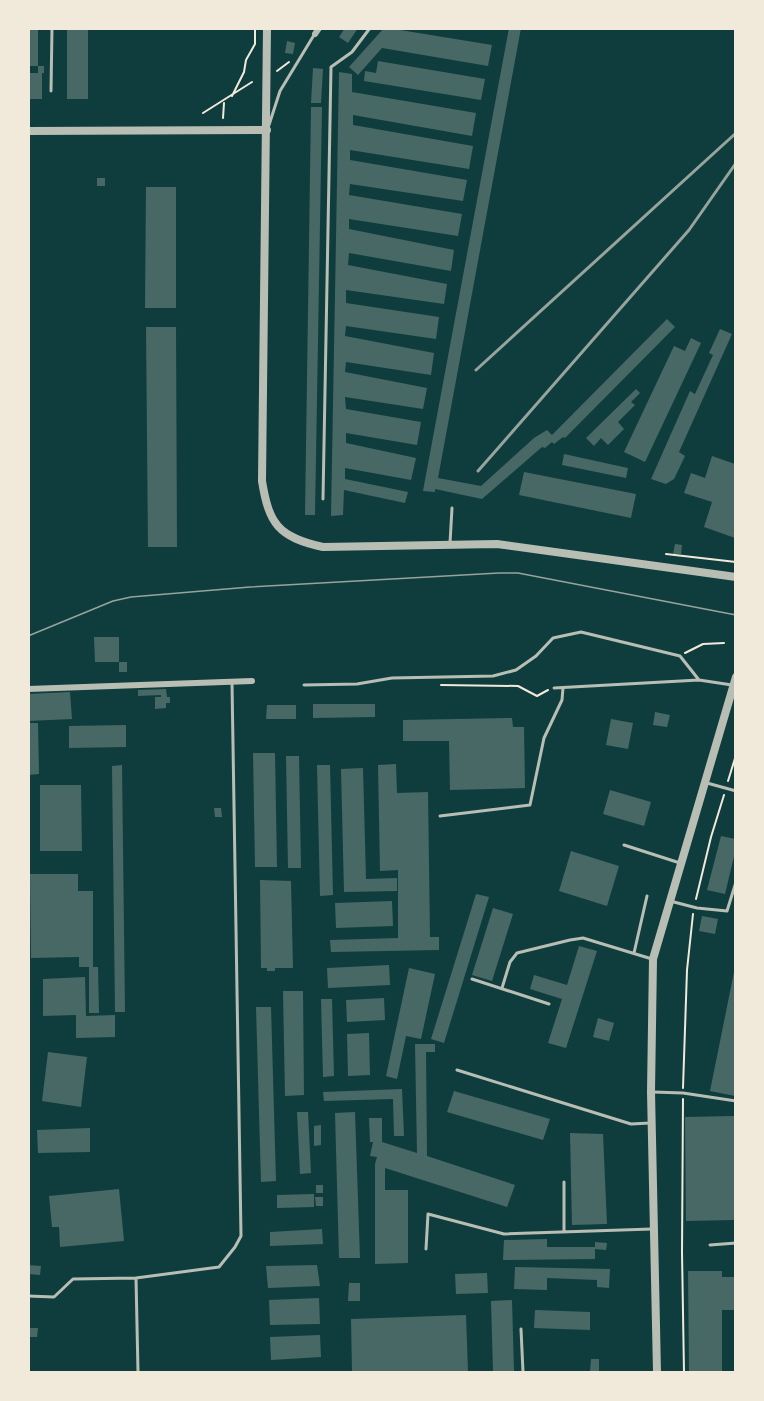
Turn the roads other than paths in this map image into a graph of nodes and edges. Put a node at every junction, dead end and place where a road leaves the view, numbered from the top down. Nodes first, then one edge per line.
1 (51, 28) edge
2 (267, 28) edge
3 (370, 28) edge
4 (317, 31) edge
5 (51, 91) dead end
6 (267, 130) junction
7 (28, 131) edge
8 (323, 500) dead end
9 (452, 508) dead end
10 (450, 545) junction
11 (735, 577) edge
12 (699, 680) junction
13 (232, 681) junction
14 (252, 681) dead end
15 (734, 681) edge
16 (304, 685) dead end
17 (554, 688) road end
18 (563, 688) junction
19 (28, 689) edge
20 (705, 782) junction
21 (735, 791) edge
22 (440, 816) dead end
23 (624, 845) dead end
24 (681, 864) junction
25 (735, 882) edge
26 (647, 896) dead end
27 (670, 902) junction
28 (634, 953) junction
29 (653, 959) junction
30 (472, 979) dead end
31 (502, 988) junction
32 (549, 1004) dead end
33 (457, 1070) dead end
34 (651, 1092) junction
35 (735, 1101) edge
36 (652, 1123) junction
37 (564, 1182) dead end
38 (654, 1229) junction
39 (564, 1231) junction
40 (735, 1243) edge
41 (710, 1245) dead end
42 (426, 1249) dead end
43 (136, 1278) junction
44 (28, 1296) edge
45 (521, 1329) dead end
46 (138, 1372) edge
47 (523, 1372) edge
48 (657, 1372) edge

1 - 5 lane
2 - 6 street
3 - 8 lane
4 - 6 lane
6 - 7 street
6 - 10 street
9 - 10 lane
10 - 11 street
12 - 15 lane
12 - 16 lane
12 - 18 lane
13 - 14 street
13 - 19 street
13 - 43 lane
15 - 20 street
17 - 18 lane
18 - 22 lane
20 - 21 lane
20 - 24 street
23 - 24 lane
24 - 27 street
25 - 27 lane
26 - 28 lane
27 - 29 street
28 - 29 lane
28 - 31 lane
29 - 34 street
30 - 31 lane
31 - 32 lane
33 - 36 lane
34 - 35 lane
34 - 36 street
36 - 38 street
37 - 39 lane
38 - 39 lane
38 - 48 street
39 - 42 lane
40 - 41 lane
43 - 44 lane
43 - 46 lane
45 - 47 lane

